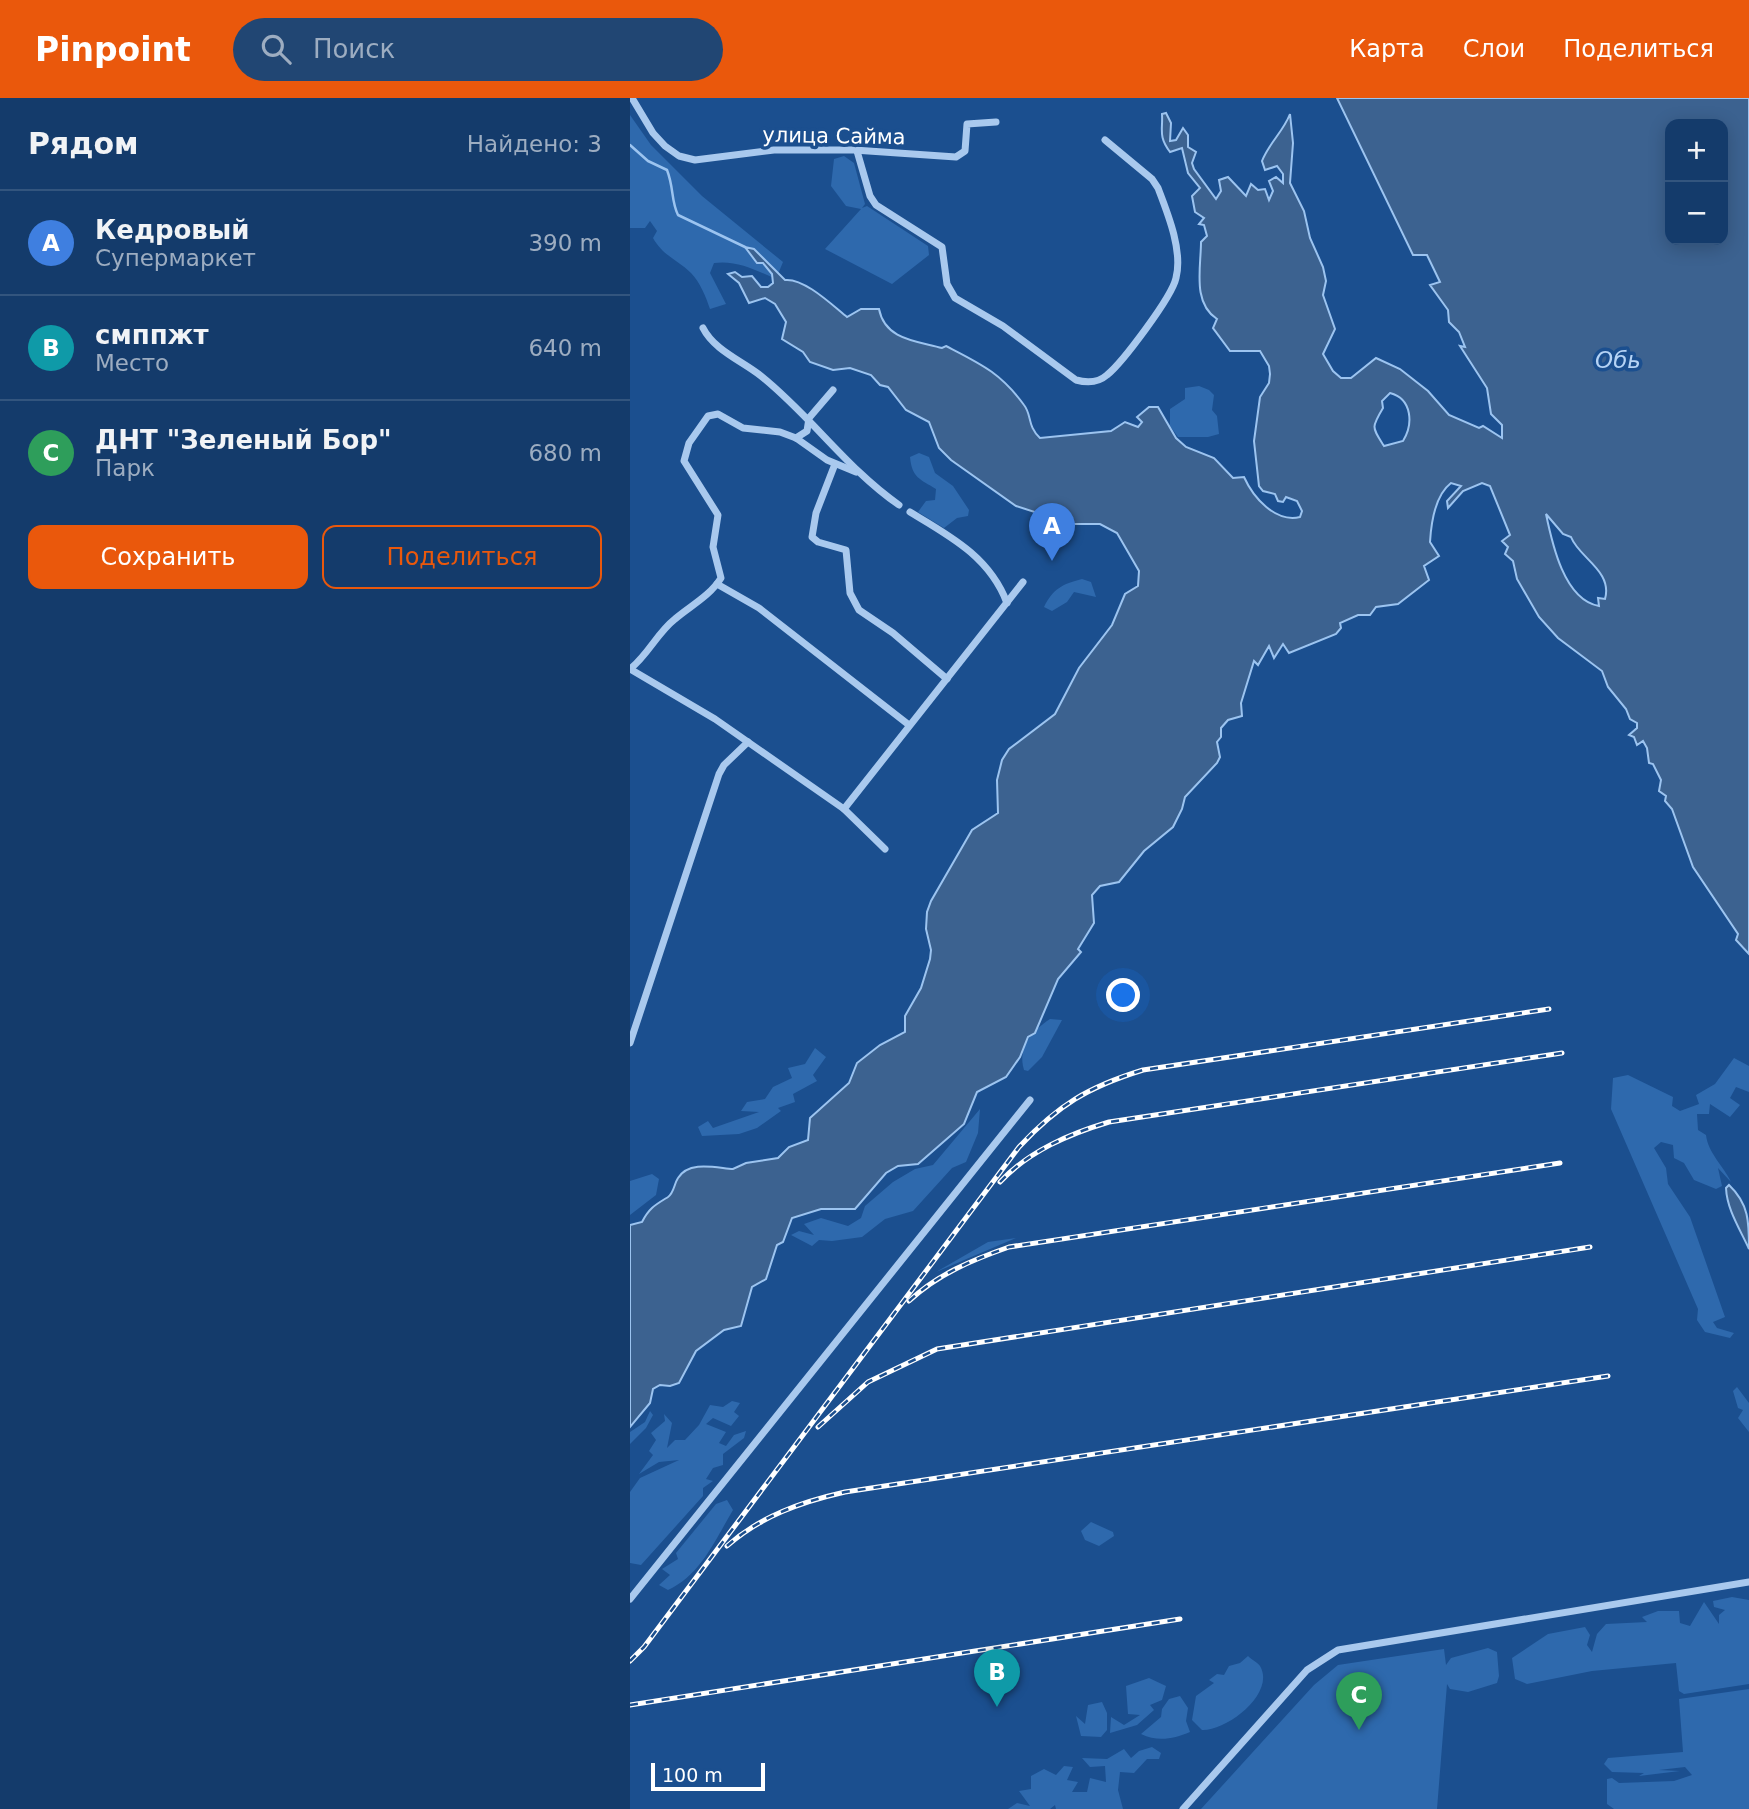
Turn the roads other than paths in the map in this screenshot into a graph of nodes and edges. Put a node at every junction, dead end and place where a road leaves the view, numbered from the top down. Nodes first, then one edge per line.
1 (632, 98) edge
2 (996, 122) dead end
3 (1105, 140) dead end
4 (857, 151) junction
5 (703, 328) dead end
6 (833, 390) dead end
7 (809, 418) junction
8 (796, 438) junction
9 (835, 464) junction
10 (856, 472) junction
11 (899, 505) dead end
12 (909, 512) dead end
13 (1023, 582) dead end
14 (717, 584) junction
15 (1007, 603) junction
16 (630, 669) edge
17 (947, 679) junction
18 (909, 725) junction
19 (748, 742) junction
20 (844, 809) junction
21 (885, 849) dead end
22 (630, 1043) edge
23 (1030, 1100) dead end
24 (1749, 1582) edge
25 (630, 1599) edge
26 (1183, 1809) edge

1 - 4 street, улица Сайма
2 - 4 street, улица Сайма
3 - 4 street
5 - 7 street
6 - 7 street
7 - 8 street
7 - 10 street
8 - 9 street
8 - 14 street
9 - 10 street
9 - 17 street
10 - 11 street
12 - 15 street
13 - 15 street
14 - 16 street
14 - 18 street
15 - 17 street
16 - 19 street
17 - 18 street
18 - 20 street
19 - 20 street
19 - 22 street
20 - 21 street
23 - 25 street
24 - 26 street

